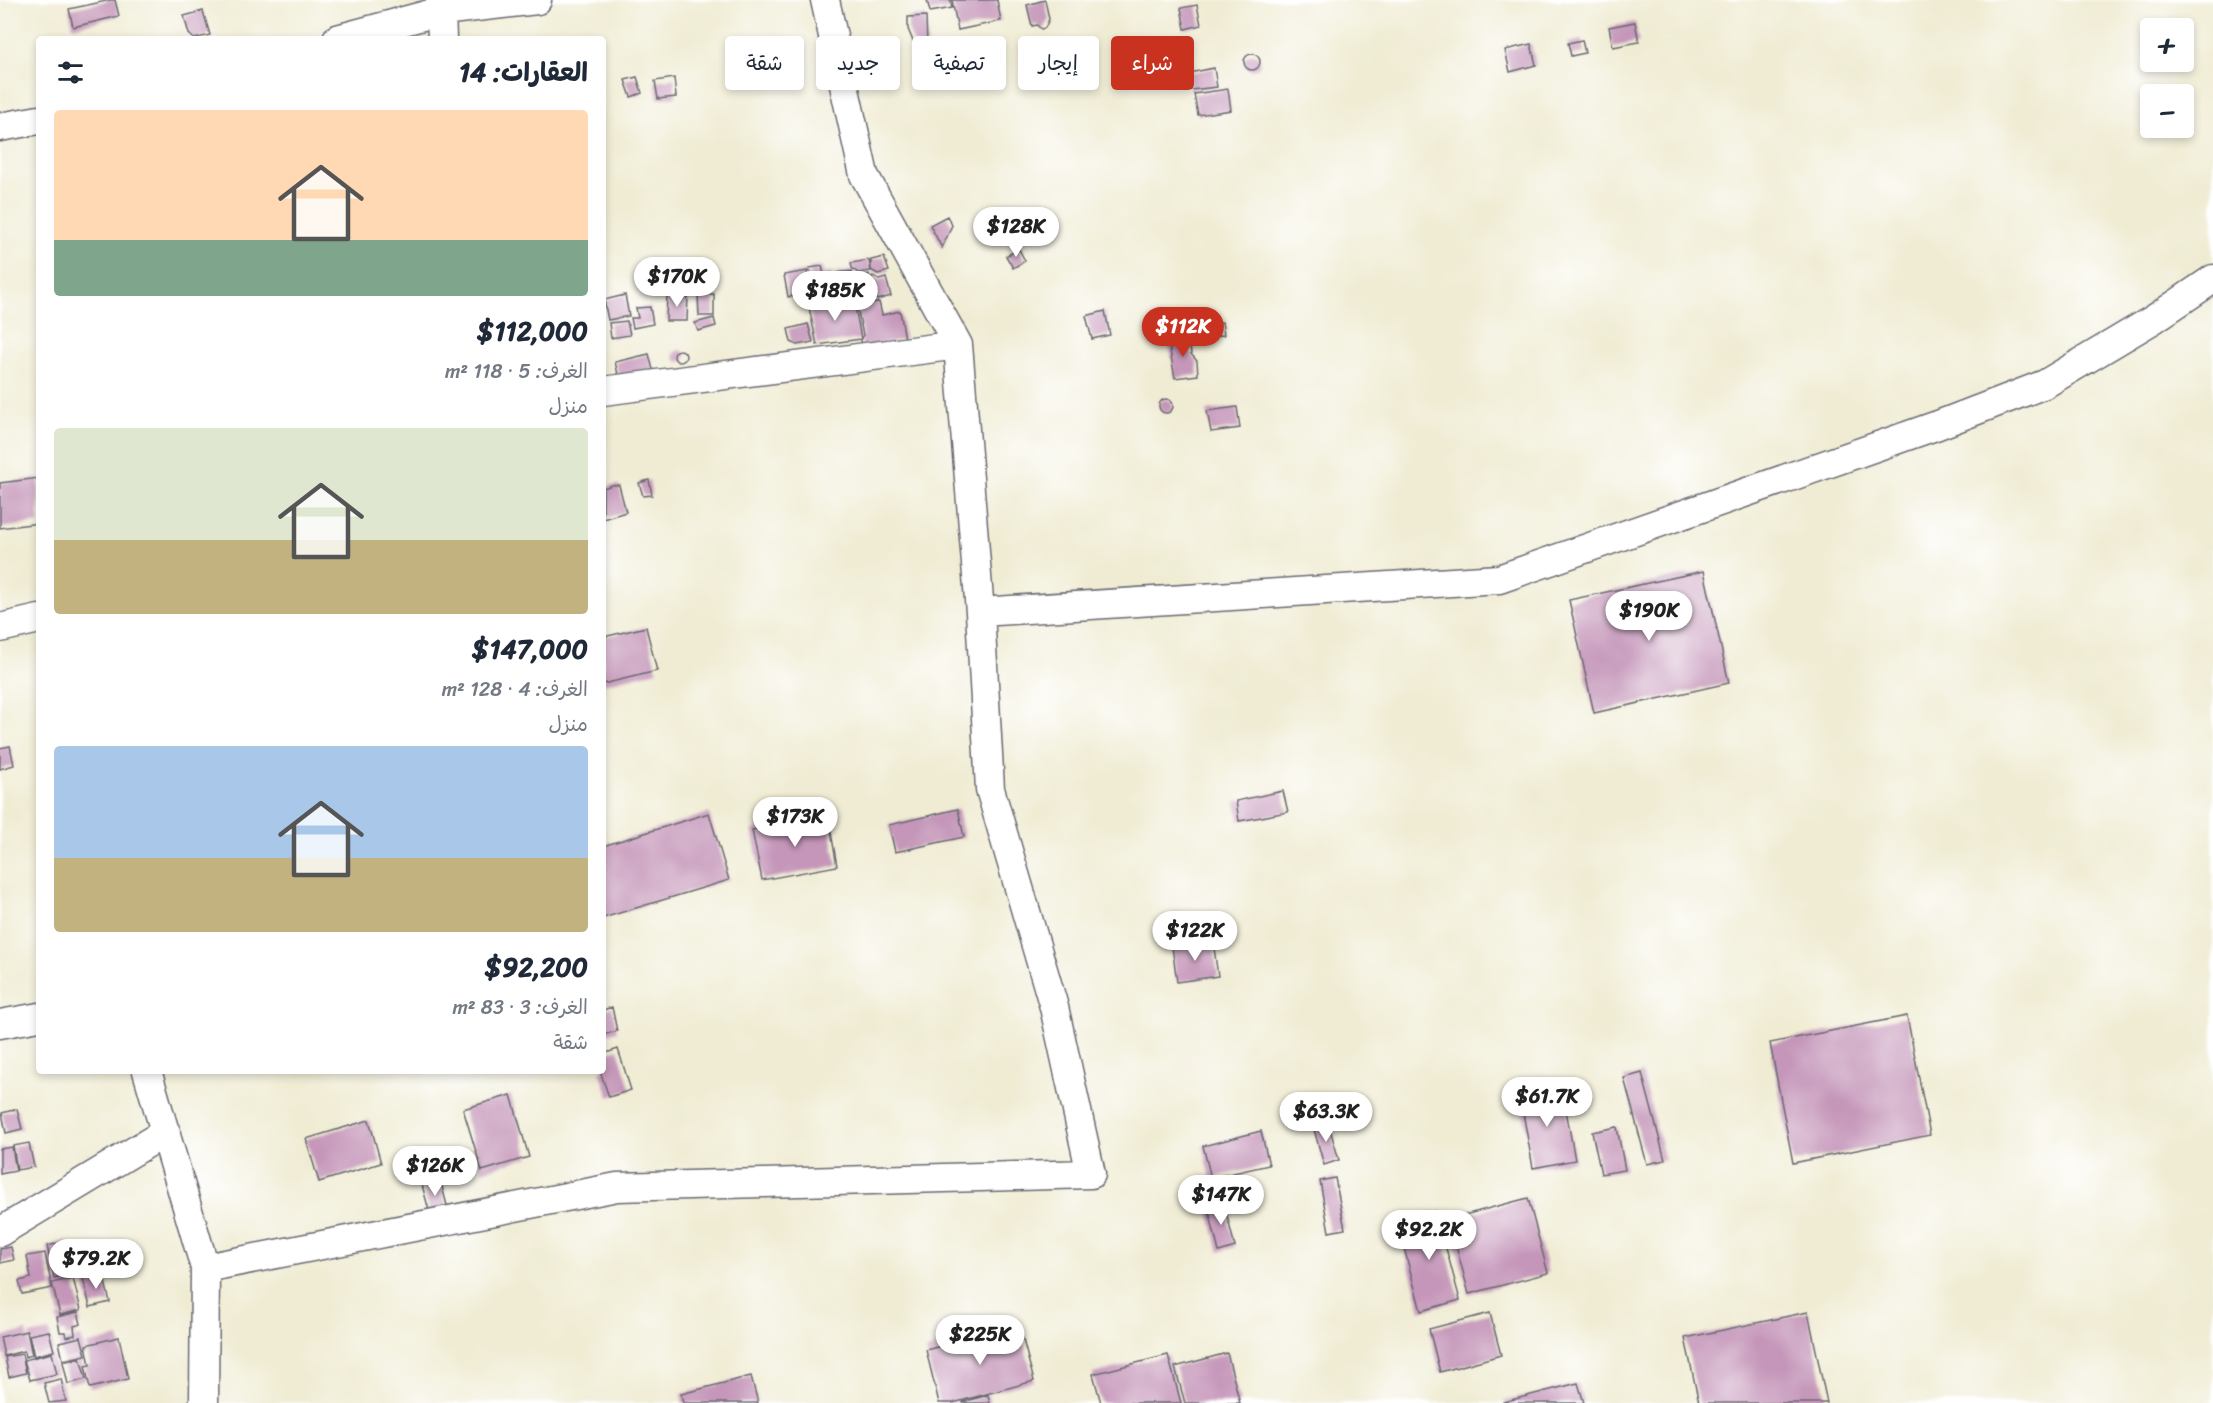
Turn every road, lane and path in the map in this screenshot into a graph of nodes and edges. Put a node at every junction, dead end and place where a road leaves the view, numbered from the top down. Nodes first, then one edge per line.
1 (537, 0) edge
2 (825, 0) edge
3 (441, 11) junction
4 (348, 36) edge
5 (441, 36) edge
6 (36, 121) edge
7 (0, 127) edge
8 (2213, 279) edge
9 (958, 345) junction
10 (606, 391) edge
11 (980, 612) junction
12 (36, 621) edge
13 (0, 628) edge
14 (36, 1018) edge
15 (0, 1024) edge
16 (148, 1074) edge
17 (166, 1132) junction
18 (0, 1232) edge
19 (205, 1268) junction
20 (204, 1403) edge

1 - 3 street
2 - 9 street
3 - 4 street
3 - 5 street
6 - 7 street
8 - 11 street
9 - 10 street
9 - 11 street
11 - 19 street
12 - 13 street
14 - 15 street
16 - 17 street
17 - 18 street
17 - 19 street
19 - 20 street

